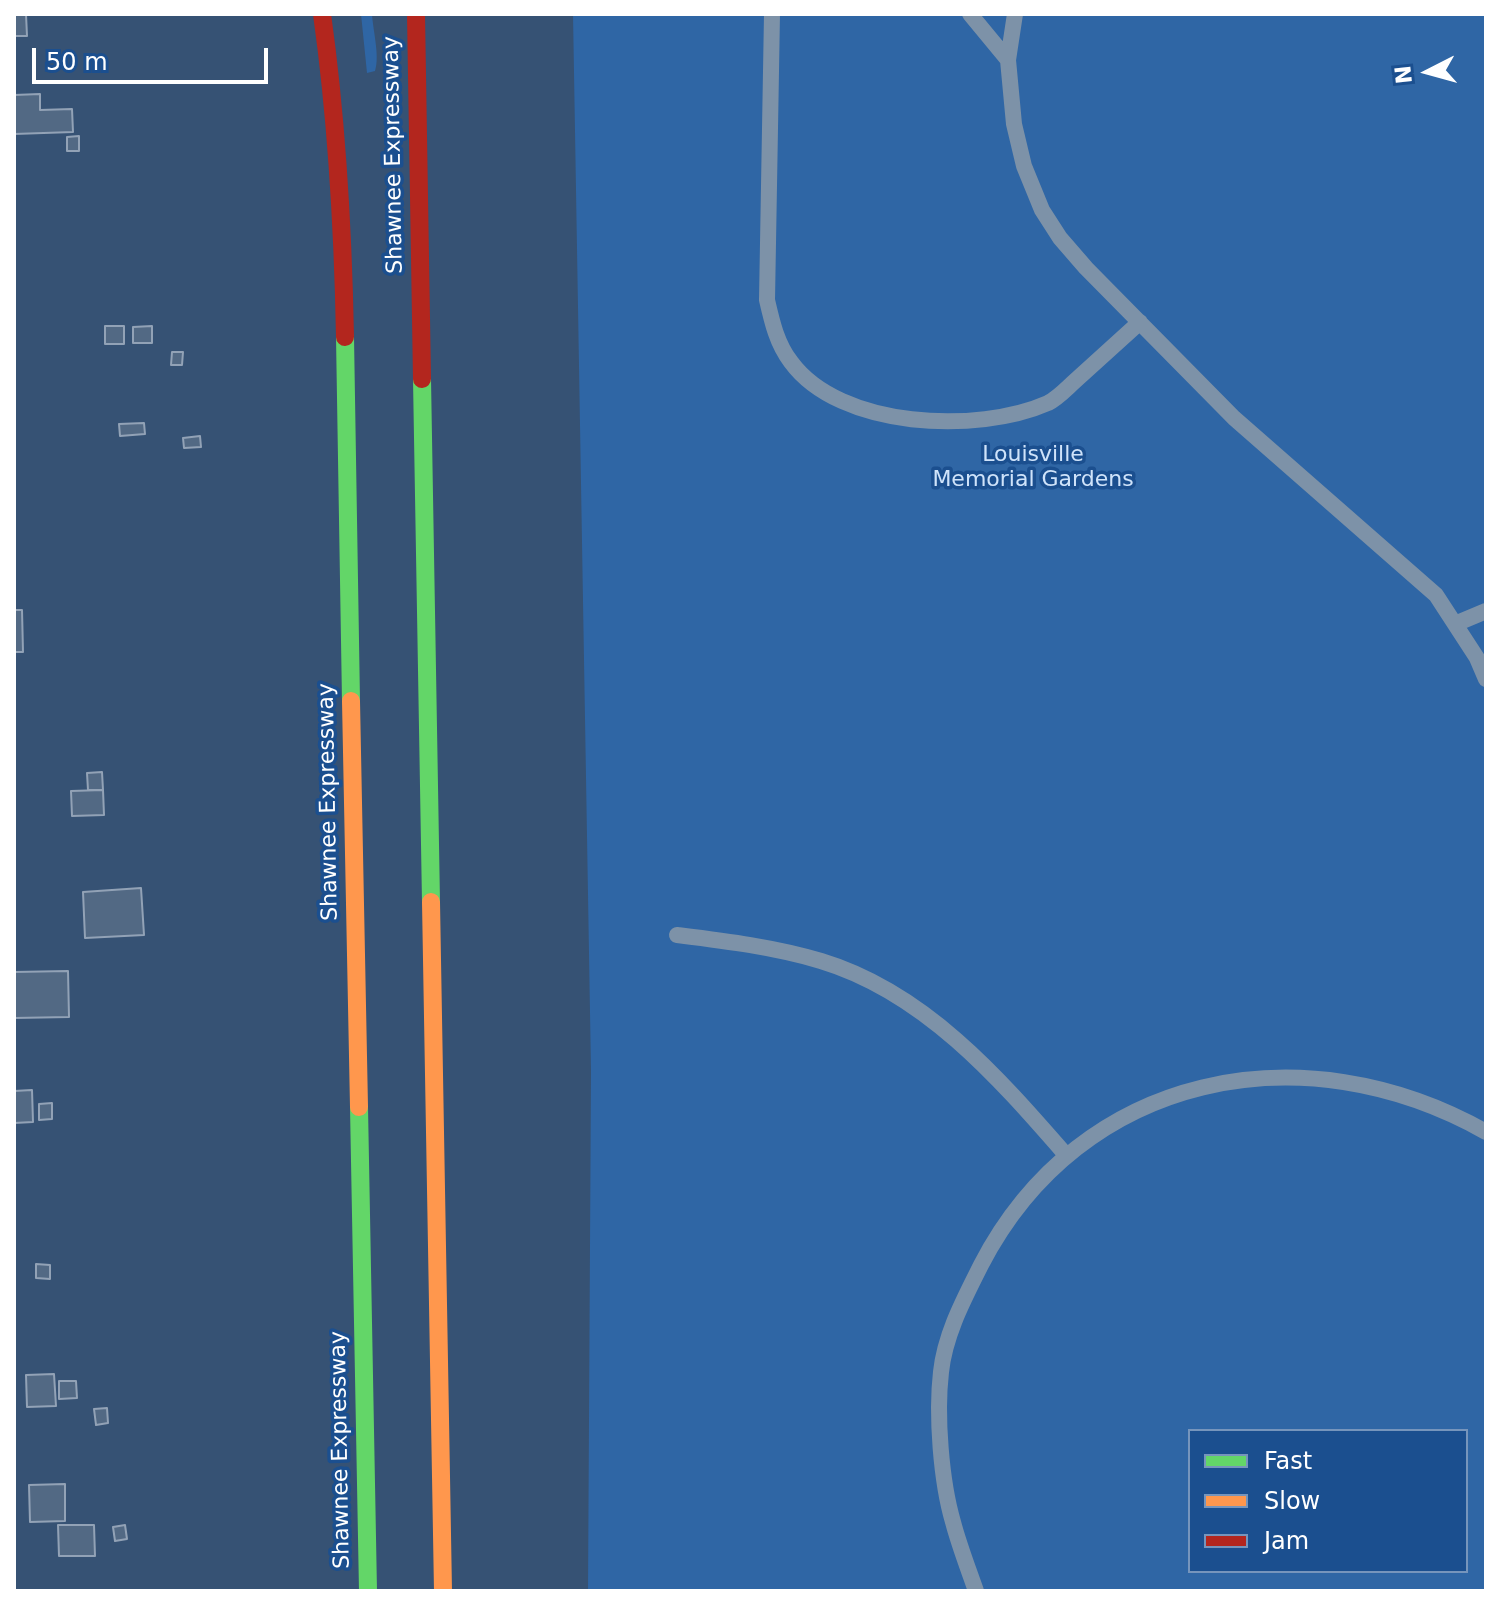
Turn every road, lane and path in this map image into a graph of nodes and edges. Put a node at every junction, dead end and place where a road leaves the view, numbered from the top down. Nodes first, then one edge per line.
1 (322, 14) edge
2 (416, 14) edge
3 (772, 14) edge
4 (970, 14) edge
5 (1015, 14) edge
6 (1008, 60) junction
7 (1140, 322) junction
8 (1486, 611) edge
9 (1455, 624) junction
10 (1486, 679) edge
11 (677, 935) dead end
12 (1486, 1130) edge
13 (1066, 1155) junction
14 (368, 1591) edge
15 (443, 1591) edge
16 (976, 1591) edge

1 - 14 highway, Shawnee Expressway
2 - 15 highway, Shawnee Expressway
3 - 7 lane
4 - 6 lane
5 - 6 lane
6 - 7 lane
7 - 9 lane
8 - 9 lane
9 - 10 lane
11 - 13 lane
12 - 13 lane
13 - 16 lane

